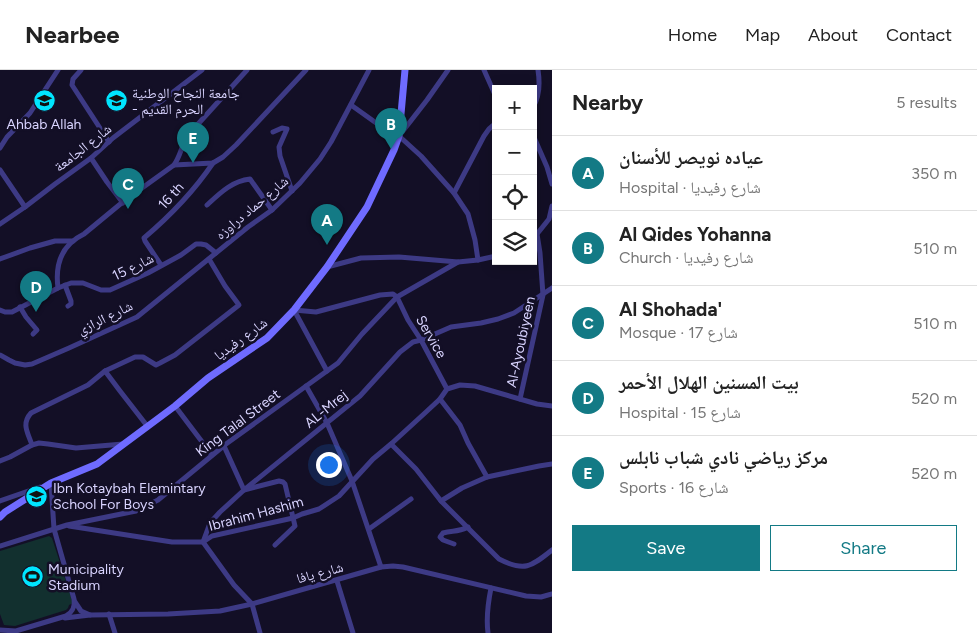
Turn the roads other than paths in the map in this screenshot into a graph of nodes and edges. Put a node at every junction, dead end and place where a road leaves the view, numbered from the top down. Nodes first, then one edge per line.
1 (58, 70) edge
2 (81, 70) edge
3 (202, 70) edge
4 (248, 70) edge
5 (306, 70) edge
6 (369, 70) edge
7 (405, 70) edge
8 (448, 70) edge
9 (484, 70) edge
10 (538, 70) edge
11 (492, 88) edge
12 (537, 97) edge
13 (351, 105) junction
14 (492, 127) edge
15 (273, 132) dead end
16 (399, 136) junction
17 (109, 142) junction
18 (537, 144) edge
19 (0, 148) edge
20 (91, 158) junction
21 (213, 163) junction
22 (174, 165) junction
23 (0, 170) edge
24 (552, 184) edge
25 (292, 191) junction
26 (454, 193) junction
27 (123, 203) junction
28 (207, 205) dead end
29 (552, 206) edge
30 (26, 208) junction
31 (272, 210) junction
32 (0, 224) edge
33 (537, 233) edge
34 (73, 240) junction
35 (537, 242) edge
36 (216, 253) junction
37 (492, 257) edge
38 (0, 258) edge
39 (209, 259) junction
40 (478, 260) junction
41 (458, 262) junction
42 (161, 266) junction
43 (327, 267) junction
44 (65, 285) junction
45 (58, 288) junction
46 (552, 288) edge
47 (543, 295) junction
48 (397, 297) junction
49 (68, 306) dead end
50 (20, 307) junction
51 (0, 310) edge
52 (294, 310) junction
53 (33, 334) dead end
54 (421, 340) junction
55 (0, 354) edge
56 (105, 371) junction
57 (327, 371) junction
58 (306, 386) junction
59 (447, 389) junction
60 (440, 398) junction
61 (520, 400) junction
62 (175, 406) junction
63 (552, 406) edge
64 (327, 423) junction
65 (148, 426) junction
66 (126, 444) junction
67 (391, 444) junction
68 (32, 445) junction
69 (224, 446) junction
70 (212, 455) junction
71 (0, 461) edge
72 (552, 464) edge
73 (487, 477) junction
74 (352, 481) junction
75 (51, 483) junction
76 (244, 490) junction
77 (411, 499) dead end
78 (0, 501) edge
79 (441, 501) junction
80 (0, 517) edge
81 (293, 518) junction
82 (66, 525) junction
83 (468, 527) junction
84 (54, 529) junction
85 (369, 529) junction
86 (203, 542) junction
87 (454, 544) dead end
88 (275, 545) dead end
89 (0, 546) edge
90 (552, 550) edge
91 (381, 567) junction
92 (337, 580) junction
93 (492, 588) junction
94 (552, 594) edge
95 (74, 601) junction
96 (252, 604) junction
97 (109, 614) junction
98 (90, 615) junction
99 (55, 619) junction
100 (0, 630) edge
101 (16, 631) junction
102 (10, 633) edge
103 (115, 633) edge
104 (260, 633) edge
105 (353, 633) edge
106 (488, 633) edge

1 - 19 street
2 - 17 street
3 - 17 street, شارع الجامعة
4 - 22 street
5 - 21 street
6 - 13 street, شارع حماد دراوزه
7 - 16 main road, شارع رفيديا
8 - 16 street
9 - 11 street
10 - 12 street
13 - 16 street
13 - 25 street, شارع حماد دراوزه
14 - 26 street
15 - 25 street
16 - 26 street
16 - 43 main road, شارع رفيديا
17 - 20 street, شارع الجامعة
18 - 24 street
20 - 27 street
20 - 30 street, شارع الجامعة
21 - 22 street
21 - 42 street, 16 th
22 - 27 street
23 - 30 street
25 - 31 street, شارع حماد دراوزه
26 - 40 street
27 - 34 street
28 - 31 street
29 - 33 street
30 - 32 street, شارع الجامعة
31 - 36 street, شارع حماد دراوزه
34 - 38 street
34 - 45 street
35 - 47 street, Al-Ayoubiyeen
36 - 39 street, شارع حماد دراوزه
36 - 42 street, شارع 15
37 - 40 street
39 - 55 street, شارع الرازي
39 - 56 street
40 - 41 street
41 - 43 street
41 - 48 street, King Talal Street
42 - 44 street, شارع 15
43 - 52 main road, شارع رفيديا
44 - 45 street, شارع 15
44 - 49 street
45 - 50 street, شارع 15
46 - 47 street, AL-Mrej
47 - 54 street, AL-Mrej
47 - 61 street, Al-Ayoubiyeen
48 - 52 street
48 - 54 street, Service
48 - 57 street, King Talal Street
50 - 51 street, شارع 15
50 - 53 street
52 - 57 street
52 - 62 main road, شارع رفيديا
54 - 59 street, Service
54 - 64 street, AL-Mrej
56 - 65 street
56 - 68 street
57 - 58 street, King Talal Street
58 - 64 street
58 - 69 street, King Talal Street
59 - 60 street, Ibrahim Hashim
59 - 61 street
60 - 67 street, Ibrahim Hashim
60 - 73 street
61 - 63 street
62 - 65 main road, شارع رفيديا
62 - 70 street
64 - 74 street
64 - 76 street, AL-Mrej
65 - 66 main road, شارع رفيديا
66 - 68 street
66 - 75 main road, شارع رفيديا
67 - 74 street, Ibrahim Hashim
67 - 79 street
68 - 71 street
69 - 70 street, King Talal Street
69 - 76 street
70 - 82 street, King Talal Street
72 - 73 street
73 - 79 street
74 - 81 street, Ibrahim Hashim
74 - 85 street
75 - 78 street
75 - 80 main road, شارع رفيديا
75 - 84 street
76 - 81 street
76 - 86 street, AL-Mrej
77 - 85 street
79 - 83 street
81 - 86 street, Ibrahim Hashim
81 - 88 street
82 - 84 street, King Talal Street
82 - 86 street, Ibrahim Hashim
83 - 87 street
83 - 90 street
84 - 89 street, King Talal Street
84 - 95 street
85 - 91 street
86 - 96 street
91 - 92 street, شارع يافا
91 - 93 street, شارع يافا
92 - 96 street, شارع يافا
92 - 105 street
93 - 94 street, شارع يافا
93 - 106 street
95 - 98 street
95 - 99 street
96 - 97 street, شارع يافا
96 - 104 street
97 - 98 street, شارع يافا
97 - 103 street
98 - 99 street, شارع يافا
99 - 101 street
100 - 101 street
101 - 102 street

